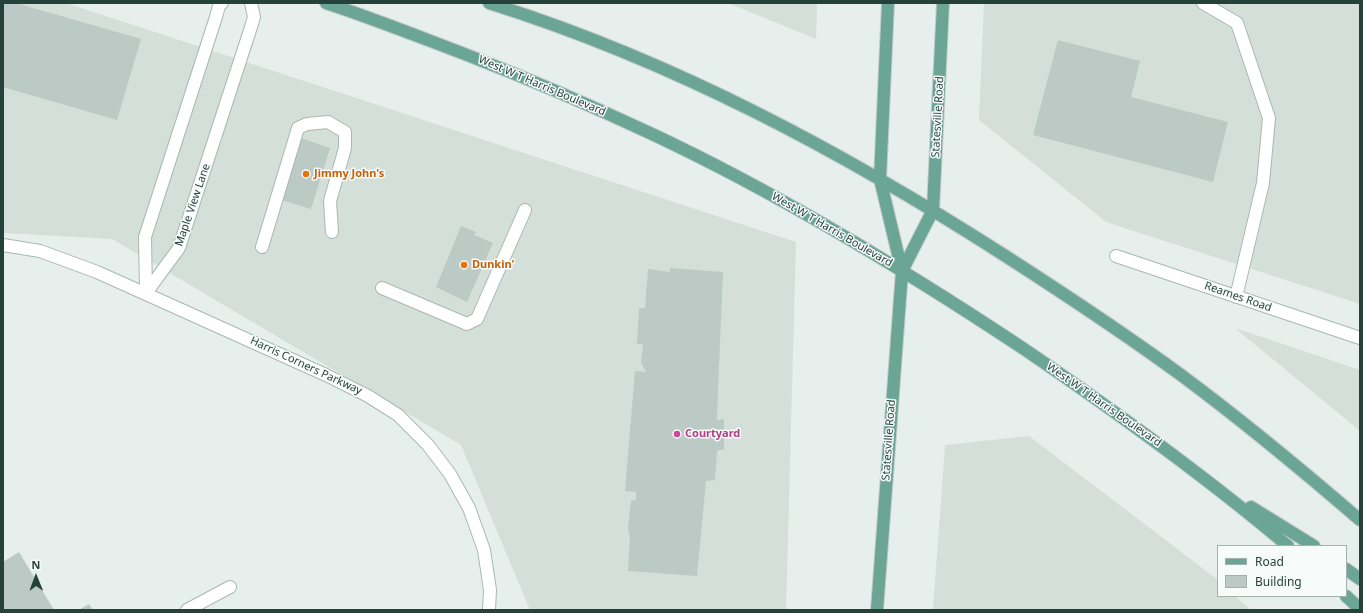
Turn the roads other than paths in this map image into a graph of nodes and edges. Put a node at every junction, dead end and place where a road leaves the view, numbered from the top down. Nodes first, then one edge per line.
1 (222, 3) edge
2 (251, 3) edge
3 (326, 3) edge
4 (489, 3) edge
5 (888, 3) edge
6 (943, 3) edge
7 (1203, 3) edge
8 (880, 179) junction
9 (525, 210) dead end
10 (933, 210) junction
11 (332, 232) dead end
12 (3, 246) edge
13 (262, 247) dead end
14 (1116, 256) dead end
15 (902, 271) junction
16 (382, 288) dead end
17 (146, 293) junction
18 (1236, 297) junction
19 (1360, 338) edge
20 (1208, 480) junction
21 (1360, 520) edge
22 (1287, 545) edge
23 (1312, 545) edge
24 (1347, 570) edge
25 (1360, 579) edge
26 (230, 587) dead end
27 (1347, 597) edge
28 (1360, 609) edge
29 (187, 610) edge
30 (489, 610) edge
31 (877, 610) edge

1 - 17 street
2 - 17 street, Maple View Lane
3 - 15 main road, West W T Harris Boulevard
4 - 8 main road
5 - 8 main road, Statesville Road
6 - 10 main road, Statesville Road
7 - 18 street
8 - 10 main road
8 - 15 main road, Statesville Road
9 - 16 street
10 - 15 main road, Statesville Road
10 - 21 main road
11 - 13 street
12 - 17 street, Harris Corners Parkway
14 - 18 street, Reames Road
15 - 20 main road, West W T Harris Boulevard
15 - 31 main road, Statesville Road
17 - 30 street, Harris Corners Parkway
18 - 19 street, Reames Road
20 - 22 main road, West W T Harris Boulevard
20 - 23 main road
24 - 25 main road
26 - 29 street
27 - 28 main road

